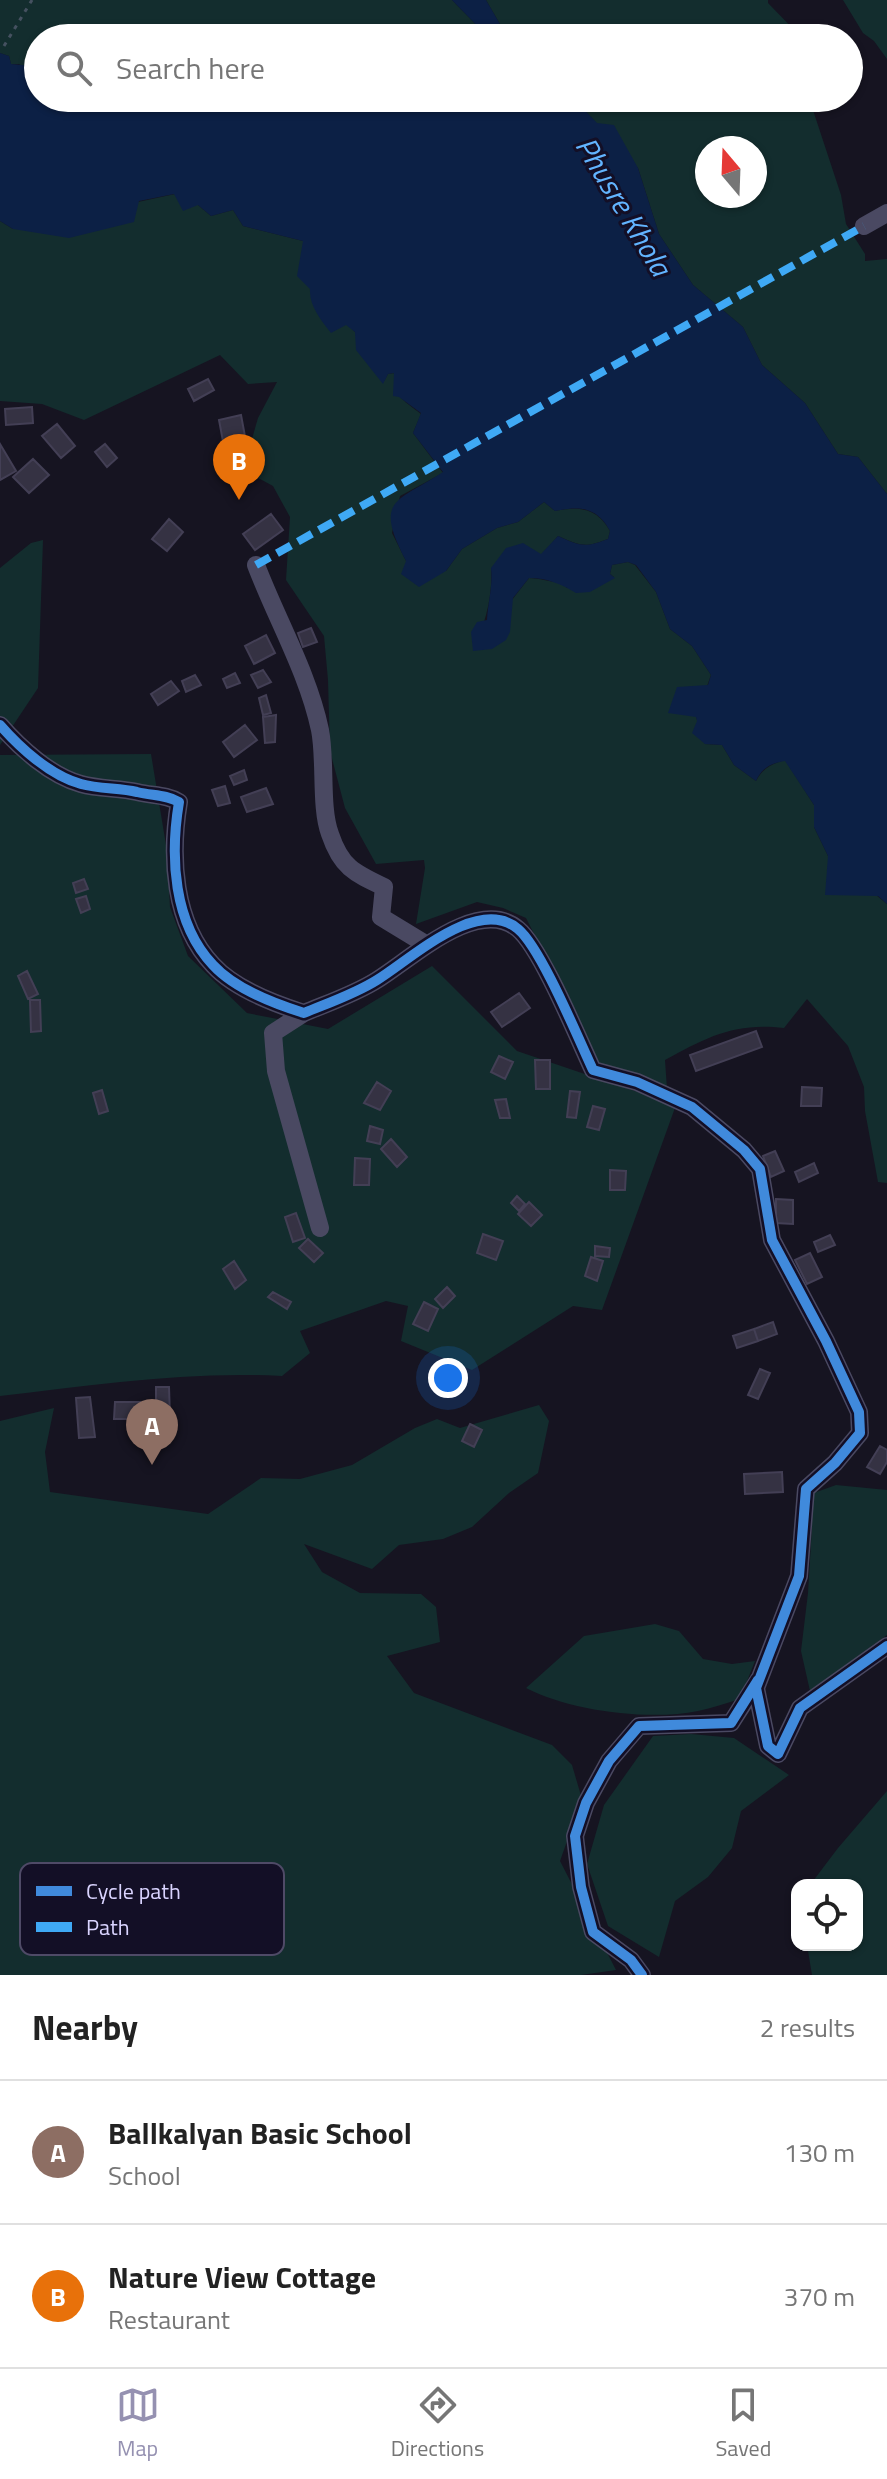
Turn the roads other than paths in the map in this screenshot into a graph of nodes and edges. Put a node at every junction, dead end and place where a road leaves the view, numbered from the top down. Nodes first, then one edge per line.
1 (887, 213) edge
2 (864, 226) dead end
3 (256, 565) dead end
4 (0, 725) edge
5 (427, 945) junction
6 (304, 1013) junction
7 (320, 1228) dead end
8 (887, 1646) edge
9 (763, 1672) junction
10 (642, 1975) edge

1 - 2 street
3 - 5 street
4 - 6 street
5 - 6 street
5 - 9 street
6 - 7 street
8 - 9 street
9 - 10 street

